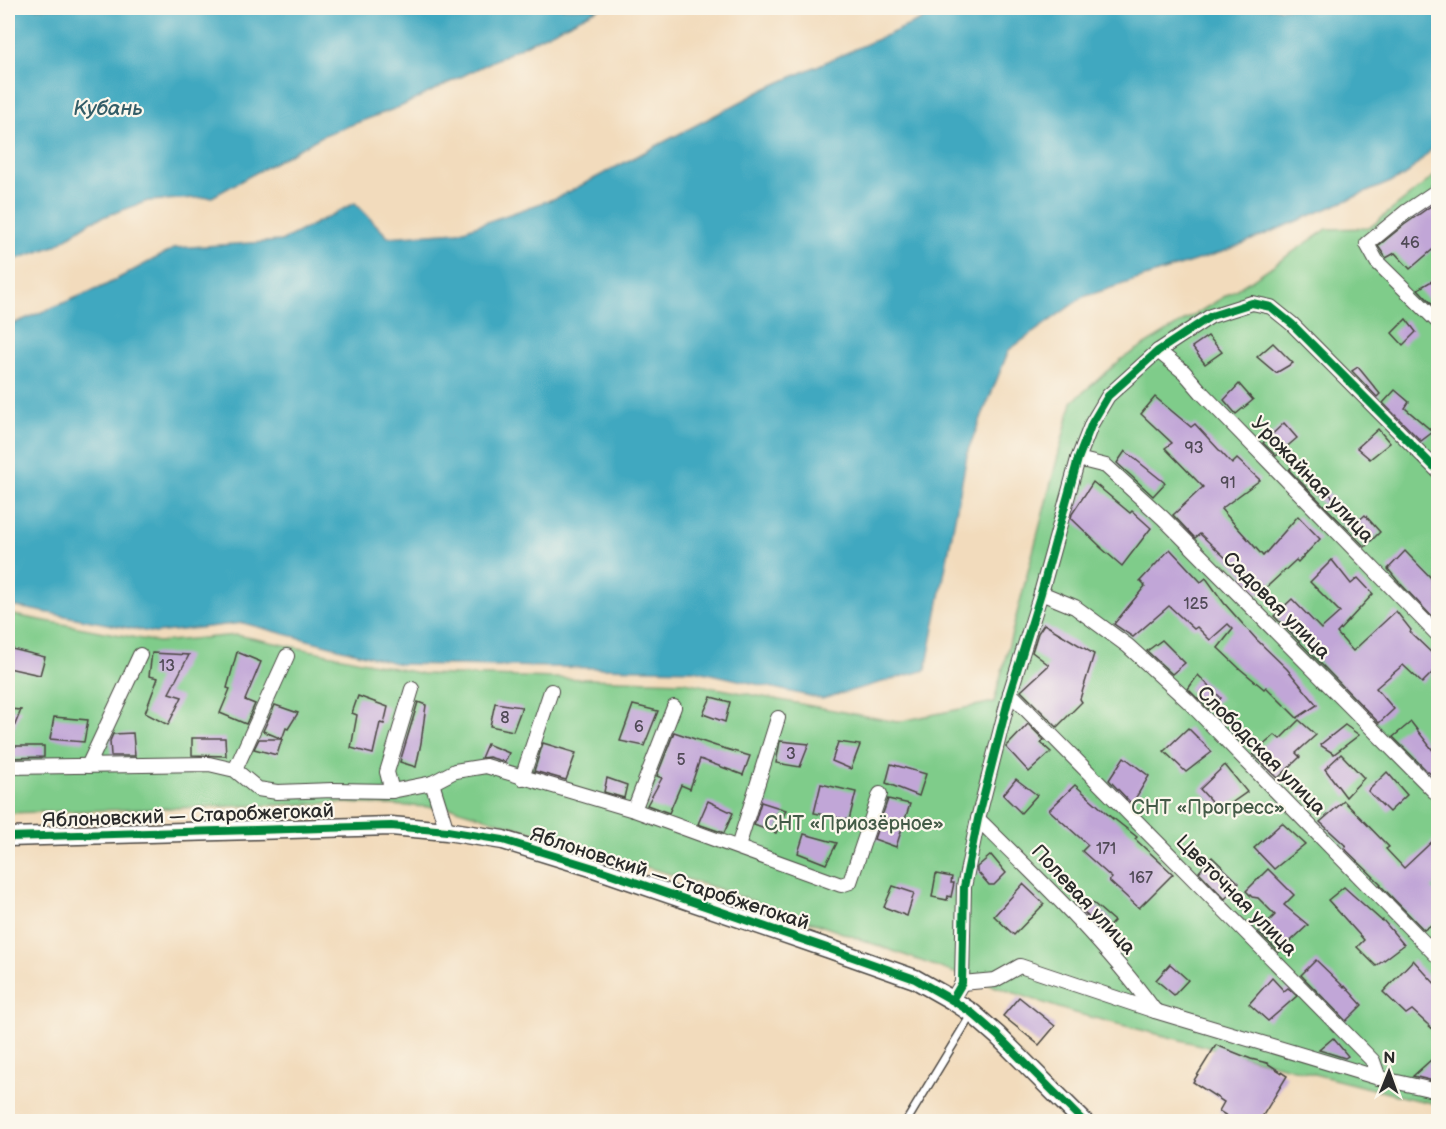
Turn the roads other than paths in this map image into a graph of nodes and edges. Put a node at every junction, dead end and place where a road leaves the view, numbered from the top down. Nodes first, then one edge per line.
1 (1438, 190) edge
2 (1438, 322) edge
3 (1158, 351) junction
4 (1078, 459) junction
5 (1438, 471) edge
6 (1041, 593) junction
7 (1438, 635) edge
8 (140, 655) dead end
9 (287, 657) dead end
10 (412, 689) dead end
11 (551, 691) dead end
12 (1010, 693) junction
13 (674, 707) dead end
14 (778, 718) dead end
15 (88, 766) junction
16 (8, 767) edge
17 (235, 771) junction
18 (522, 778) junction
19 (432, 783) junction
20 (392, 791) junction
21 (880, 794) dead end
22 (1438, 795) edge
23 (634, 810) junction
24 (978, 819) junction
25 (447, 831) junction
26 (8, 837) edge
27 (738, 847) junction
28 (1438, 957) edge
29 (962, 983) junction
30 (952, 1000) junction
31 (1155, 1011) junction
32 (972, 1013) junction
33 (1379, 1078) junction
34 (1438, 1091) edge
35 (906, 1122) edge
36 (1084, 1122) edge

1 - 2 street
3 - 4 street
3 - 5 street
3 - 7 street, Урожайная улица
4 - 6 street
4 - 22 street, Садовая улица
6 - 12 street
6 - 28 street, Слободская улица
8 - 15 street
9 - 17 street
10 - 20 street
11 - 18 street
12 - 24 street
12 - 33 street, Цветочная улица
13 - 23 street
14 - 27 street
15 - 16 street
15 - 17 street
17 - 20 street
18 - 19 street
18 - 23 street
19 - 20 street
19 - 25 street
21 - 27 street
23 - 27 street
24 - 29 street
24 - 31 street, Полевая улица
25 - 26 street, Яблоновский — Старобжегокай
25 - 30 street, Яблоновский — Старобжегокай
29 - 30 street
29 - 31 street
30 - 32 street, Яблоновский — Старобжегокай
31 - 33 street
32 - 35 lane
32 - 36 street, Яблоновский — Старобжегокай
33 - 34 street

